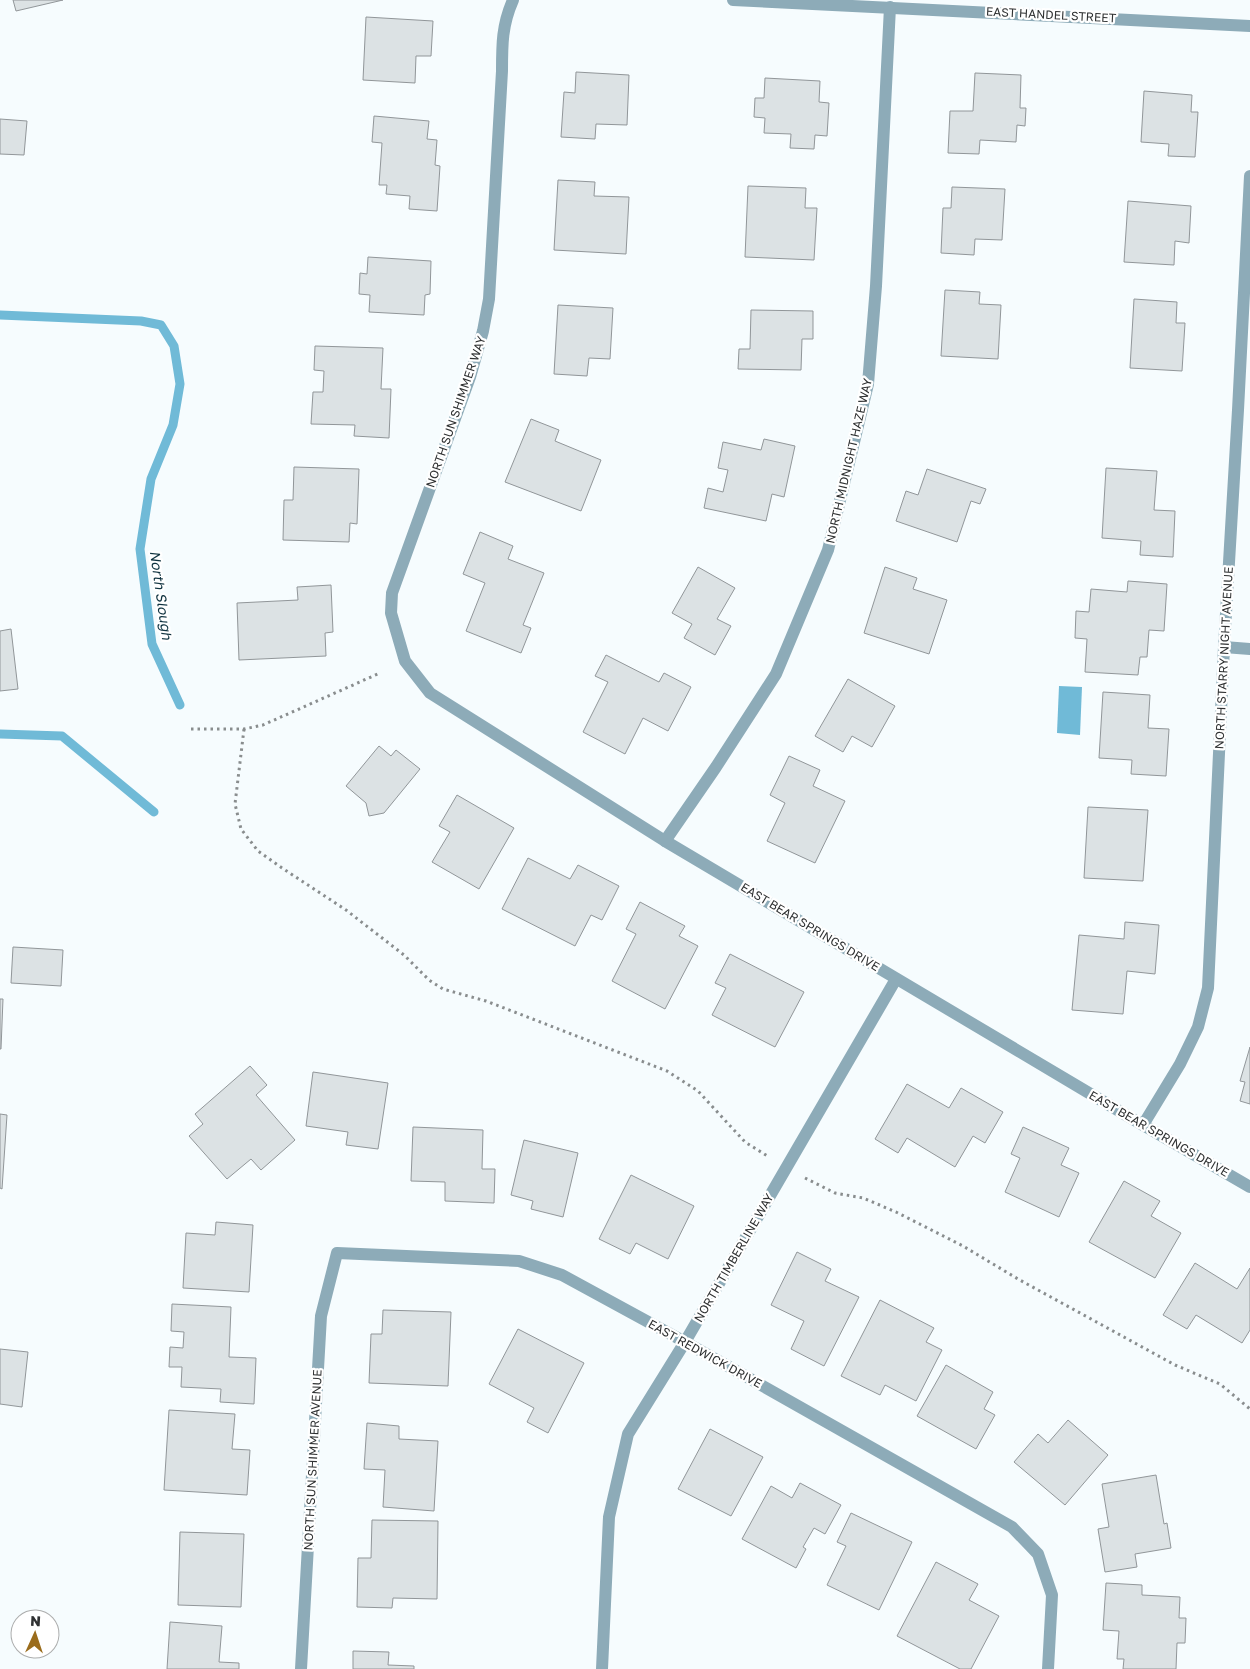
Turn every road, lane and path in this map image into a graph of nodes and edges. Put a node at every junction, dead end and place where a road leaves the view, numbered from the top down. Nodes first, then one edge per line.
1 (513, 0) edge
2 (733, 0) edge
3 (890, 7) junction
4 (1250, 26) edge
5 (1250, 176) edge
6 (1244, 410) edge
7 (399, 638) joint
8 (1224, 647) junction
9 (1250, 649) edge
10 (380, 673) dead end
11 (191, 729) dead end
12 (244, 729) junction
13 (665, 841) junction
14 (896, 978) junction
15 (1143, 1126) junction
16 (764, 1154) dead end
17 (803, 1177) dead end
18 (1250, 1187) edge
19 (337, 1253) joint
20 (684, 1342) junction
21 (1250, 1409) edge
22 (301, 1669) edge
23 (602, 1669) edge
24 (1048, 1669) edge

1 - 7 street, NORTH SUN SHIMMER WAY
2 - 3 street, EAST HANDEL STREET
3 - 4 street, EAST HANDEL STREET
3 - 13 street, NORTH MIDNIGHT HAZE WAY
5 - 6 street, NORTH STARRY NIGHT AVENUE
6 - 8 street, NORTH STARRY NIGHT AVENUE
7 - 13 street, EAST BEAR SPRINGS DRIVE
8 - 9 street
8 - 15 street, NORTH STARRY NIGHT AVENUE
10 - 12 path
11 - 12 path
12 - 16 path
13 - 14 street, EAST BEAR SPRINGS DRIVE
14 - 15 street, EAST BEAR SPRINGS DRIVE
14 - 20 street, NORTH TIMBERLINE WAY
15 - 18 street, EAST BEAR SPRINGS DRIVE
17 - 21 path
19 - 20 street, EAST REDWICK DRIVE
19 - 22 street, NORTH SUN SHIMMER AVENUE
20 - 23 street, NORTH TIMBERLINE WAY
20 - 24 street, EAST REDWICK DRIVE

